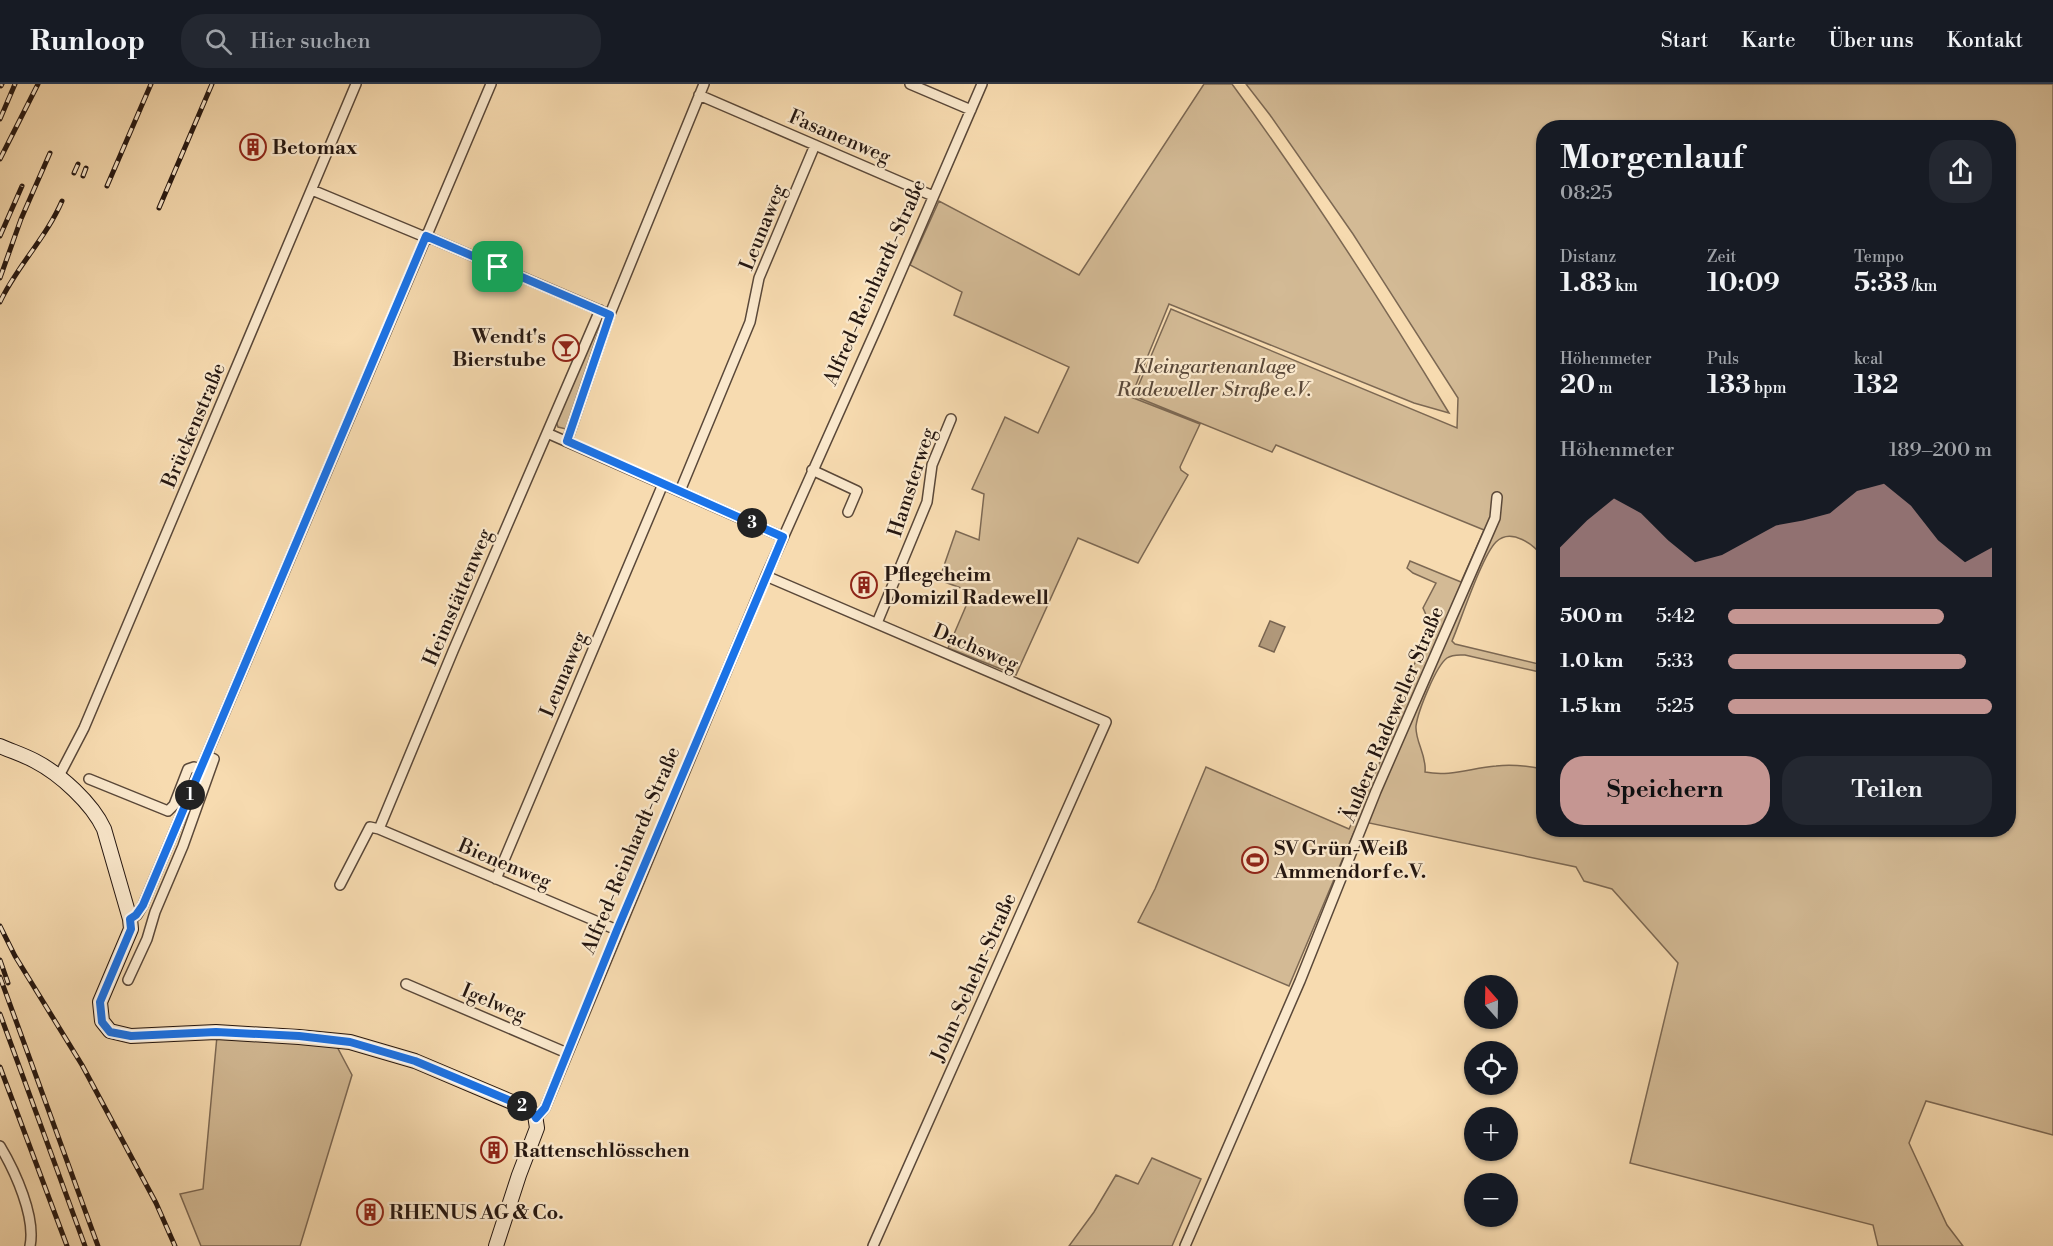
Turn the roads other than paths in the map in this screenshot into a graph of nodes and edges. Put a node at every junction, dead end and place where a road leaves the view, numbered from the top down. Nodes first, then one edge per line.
1 (356, 84) edge
2 (490, 84) edge
3 (704, 84) edge
4 (910, 84) edge
5 (982, 84) edge
6 (699, 95) junction
7 (971, 110) junction
8 (815, 146) junction
9 (312, 190) junction
10 (933, 196) junction
11 (425, 237) junction
12 (600, 310) junction
13 (610, 315) junction
14 (951, 419) dead end
15 (547, 433) junction
16 (567, 441) junction
17 (812, 470) junction
18 (663, 484) junction
19 (680, 491) junction
20 (1497, 497) dead end
21 (848, 512) dead end
22 (783, 537) junction
23 (766, 576) junction
24 (877, 623) junction
25 (1106, 722) joint
26 (0, 746) edge
27 (207, 756) junction
28 (201, 770) junction
29 (59, 776) junction
30 (90, 779) dead end
31 (379, 830) junction
32 (495, 879) junction
33 (340, 885) dead end
34 (130, 919) junction
35 (617, 930) junction
36 (128, 980) dead end
37 (406, 984) dead end
38 (567, 1053) junction
39 (536, 1118) junction
40 (0, 1146) edge
41 (30, 1246) edge
42 (496, 1246) edge
43 (873, 1246) edge
44 (1185, 1246) edge

1 - 9 street, Brückenstraße
2 - 11 street
3 - 6 street
4 - 7 street
5 - 7 street, Alfred-Reinhardt-Straße
6 - 8 street, Fasanenweg
6 - 13 street
7 - 10 street, Alfred-Reinhardt-Straße
8 - 10 street, Fasanenweg
8 - 19 street, Leunaweg
9 - 11 street
9 - 29 street, Brückenstraße
10 - 17 street, Alfred-Reinhardt-Straße
11 - 12 street
11 - 27 street
12 - 13 street
12 - 15 street, Heimstättenweg
13 - 16 street
14 - 24 street, Hamsterweg
15 - 16 street
15 - 31 street, Heimstättenweg
16 - 18 street
17 - 21 street
17 - 22 street, Alfred-Reinhardt-Straße
18 - 19 street
18 - 32 street, Leunaweg
19 - 22 street
20 - 44 street, Äußere Radeweller Straße
22 - 23 street, Alfred-Reinhardt-Straße
23 - 24 street, Dachsweg
23 - 35 street, Alfred-Reinhardt-Straße
24 - 25 street, Dachsweg
25 - 43 street, John-Schehr-Straße
26 - 29 street
27 - 28 street
27 - 36 street
28 - 30 street
28 - 34 street
29 - 34 street
31 - 32 street, Bienenweg
31 - 33 street, Heimstättenweg
32 - 35 street, Bienenweg
34 - 39 street
35 - 38 street, Alfred-Reinhardt-Straße
37 - 38 street, Igelweg
38 - 39 street, Alfred-Reinhardt-Straße
39 - 42 street, Alfred-Reinhardt-Straße
40 - 41 street

